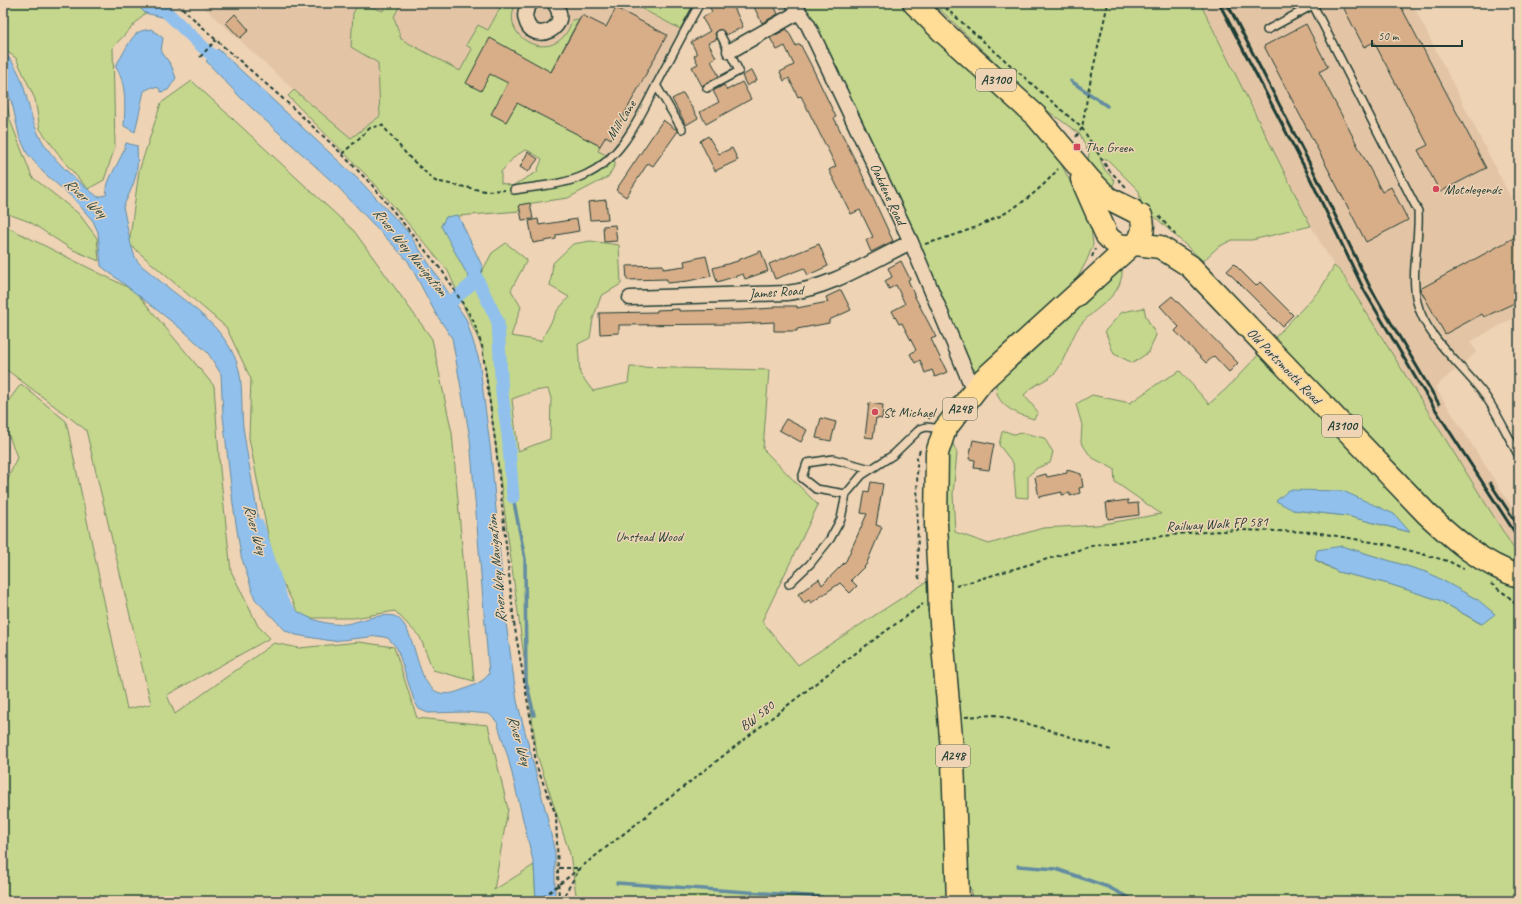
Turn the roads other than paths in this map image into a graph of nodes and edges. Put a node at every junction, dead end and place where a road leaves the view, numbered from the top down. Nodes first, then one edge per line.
1 (531, 3) edge
2 (554, 3) edge
3 (700, 3) edge
4 (914, 3) edge
5 (1313, 4) edge
6 (796, 8) edge
7 (1267, 30) dead end
8 (720, 34) dead end
9 (730, 51) junction
10 (656, 85) junction
11 (707, 88) dead end
12 (682, 129) dead end
13 (1071, 156) junction
14 (514, 190) road end
15 (1140, 207) junction
16 (1105, 233) junction
17 (912, 245) junction
18 (1133, 245) junction
19 (1190, 266) junction
20 (1087, 283) junction
21 (630, 298) dead end
22 (978, 388) junction
23 (945, 429) junction
24 (1519, 456) edge
25 (871, 469) junction
26 (846, 494) junction
27 (1503, 576) edge
28 (789, 584) dead end
29 (958, 901) edge

1 - 2 street
3 - 10 lane, Mill Lane
4 - 13 main road, A3100
5 - 7 lane
5 - 24 lane
6 - 9 street
6 - 17 street, Oakdene Road
8 - 9 lane
9 - 11 lane
10 - 12 lane
10 - 14 lane, Mill Lane
13 - 15 main road, A3100
13 - 16 main road, A3100
15 - 16 main road
15 - 18 main road
15 - 19 main road
16 - 18 main road
16 - 20 main road, A248
17 - 21 street, James Road
17 - 22 street, Oakdene Road
18 - 19 main road, Old Portsmouth Road / A3100
18 - 20 main road, A248
19 - 27 main road, Old Portsmouth Road / A3100
20 - 22 main road, A248
22 - 23 main road, A248
23 - 25 lane
23 - 29 main road, A248, bridge
25 - 26 lane
25 - 26 lane
26 - 28 lane

